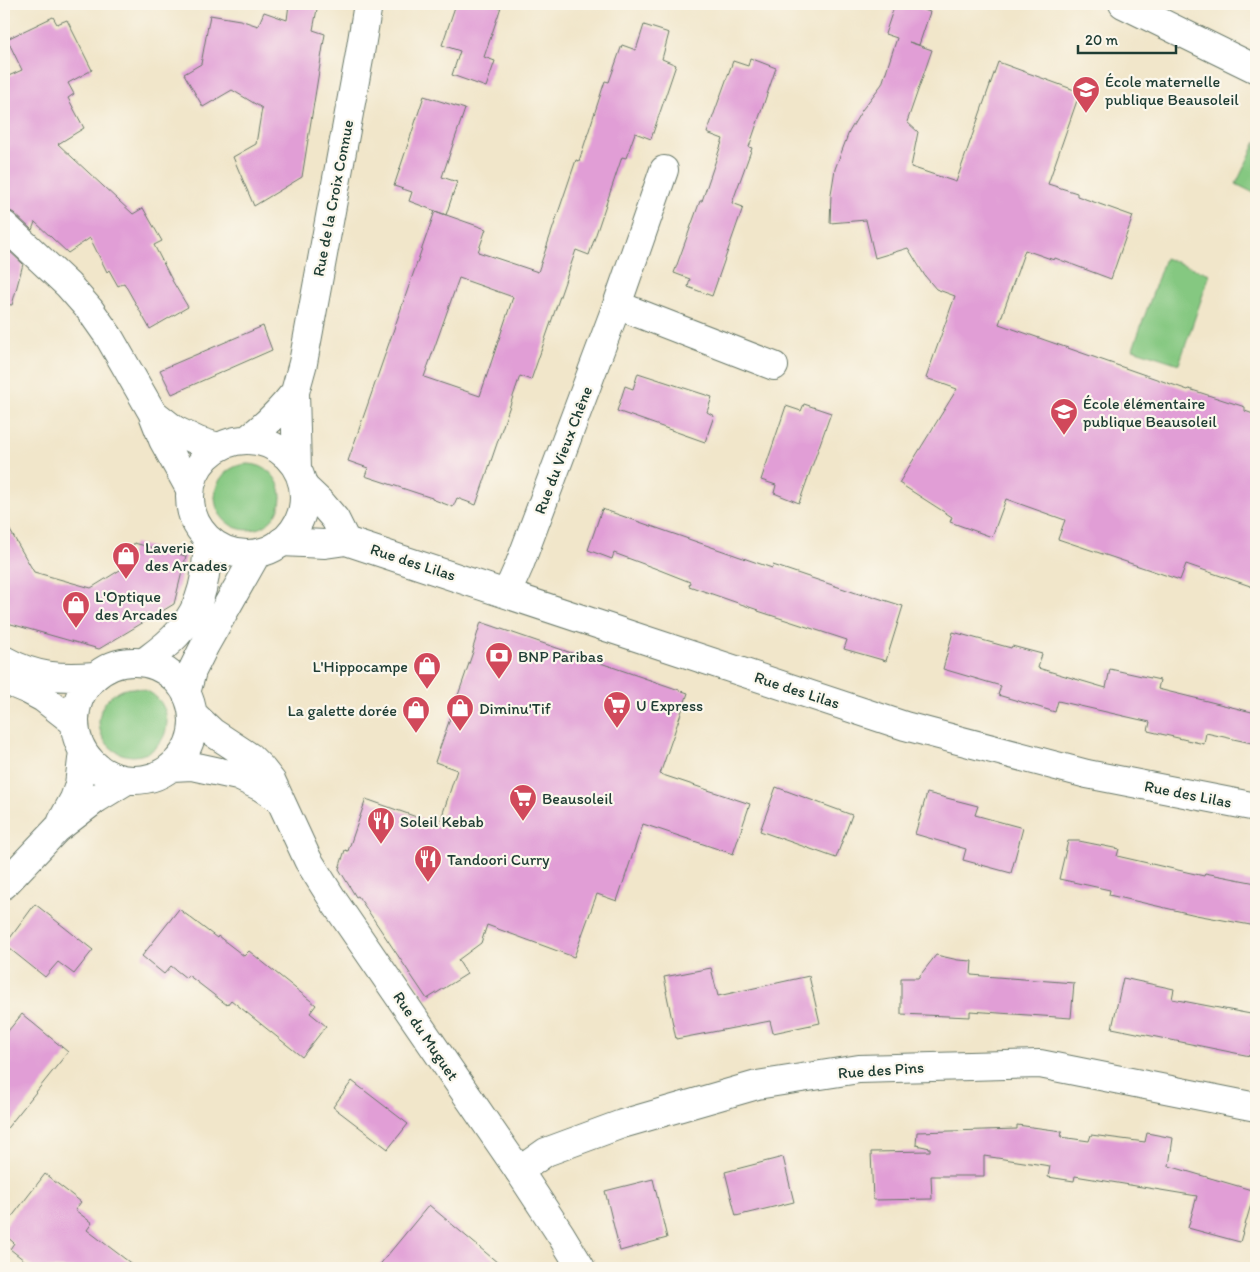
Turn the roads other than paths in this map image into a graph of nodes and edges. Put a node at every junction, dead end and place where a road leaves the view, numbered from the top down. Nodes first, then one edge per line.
1 (368, 4) edge
2 (1123, 4) edge
3 (1256, 69) edge
4 (664, 170) dead end
5 (4, 225) edge
6 (617, 305) junction
7 (774, 366) dead end
8 (296, 392) junction
9 (152, 412) junction
10 (248, 439) junction
11 (218, 447) junction
12 (300, 478) junction
13 (190, 489) junction
14 (208, 538) junction
15 (346, 541) junction
16 (282, 542) junction
17 (257, 553) junction
18 (507, 593) junction
19 (4, 660) edge
20 (144, 662) junction
21 (95, 676) junction
22 (4, 680) edge
23 (190, 704) junction
24 (75, 723) junction
25 (83, 751) junction
26 (172, 767) junction
27 (127, 780) junction
28 (279, 799) junction
29 (1256, 808) edge
30 (57, 829) junction
31 (4, 885) edge
32 (1256, 1107) edge
33 (519, 1171) junction
34 (581, 1268) edge

1 - 8 street, Rue de la Croix Connue
2 - 3 street
4 - 6 street, Rue du Vieux Chêne
5 - 9 street
6 - 7 street
6 - 18 street, Rue du Vieux Chêne
8 - 10 street, Rue de la Croix Connue
8 - 12 street, Rue de la Croix Connue
9 - 11 street
9 - 13 street
10 - 11 street, Rue de la Croix Connue
10 - 12 street, Rue de la Croix Connue
11 - 13 street, Rue de la Croix Connue
12 - 15 street
12 - 16 street, Rue de la Croix Connue
13 - 14 street, Rue de la Croix Connue
14 - 17 street, Rue de la Croix Connue
14 - 20 street
15 - 16 street, Rue des Lilas
15 - 18 street, Rue des Lilas
16 - 17 street, Rue de la Croix Connue
17 - 23 street
18 - 29 street, Rue des Lilas
19 - 21 street
20 - 21 street
20 - 23 street
21 - 24 street
22 - 24 street
23 - 26 street
23 - 28 street, Rue du Muguet
24 - 25 street
25 - 27 street
25 - 30 street
26 - 27 street
26 - 28 street
27 - 30 street
28 - 33 street, Rue du Muguet
30 - 31 street
32 - 33 street, Rue des Pins
33 - 34 street, Rue du Muguet

